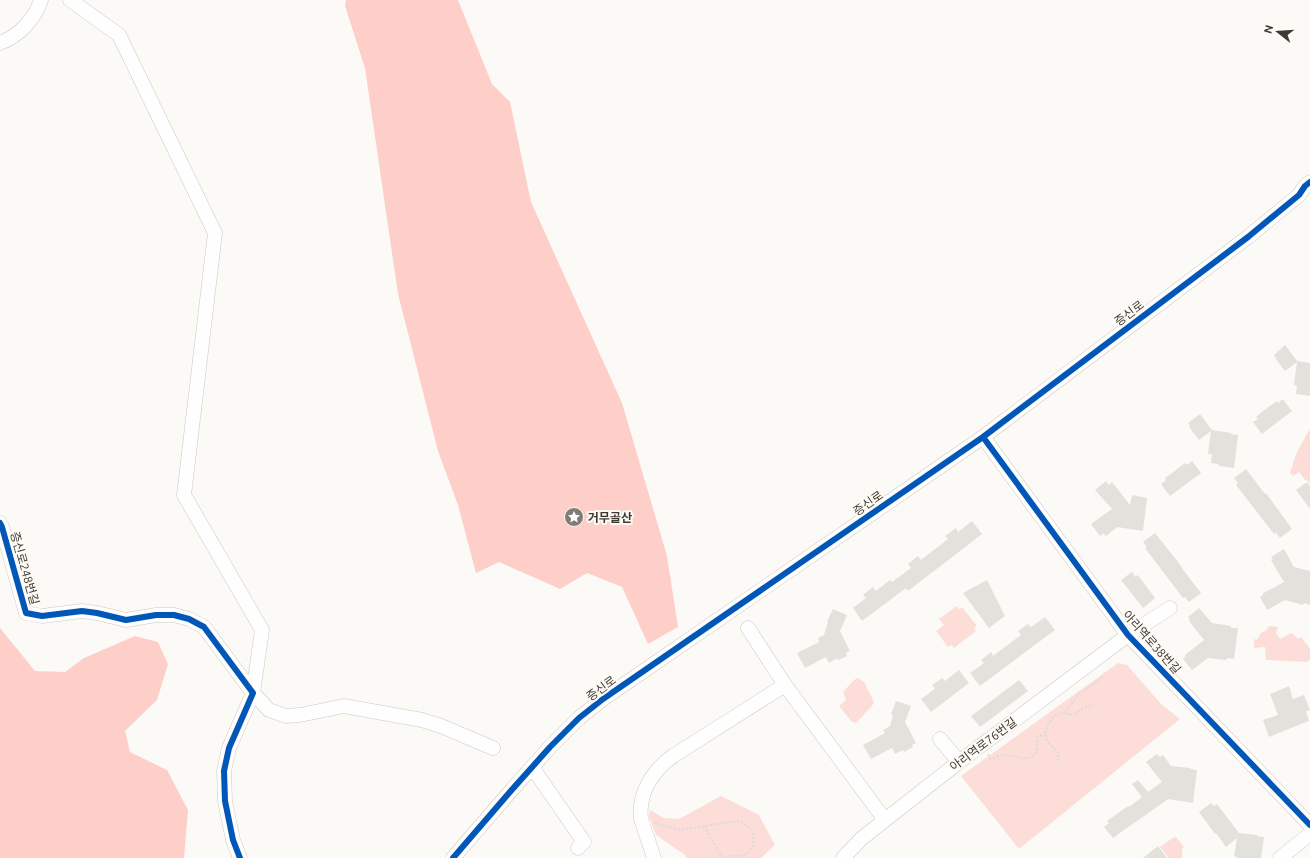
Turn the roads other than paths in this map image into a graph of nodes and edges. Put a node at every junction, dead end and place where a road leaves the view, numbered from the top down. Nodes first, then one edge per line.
1 (41, 0) edge
2 (70, 0) edge
3 (0, 43) edge
4 (1310, 182) edge
5 (1305, 195) edge
6 (983, 437) junction
7 (0, 523) edge
8 (1170, 608) dead end
9 (748, 628) dead end
10 (1128, 635) junction
11 (785, 685) junction
12 (253, 693) junction
13 (940, 739) dead end
14 (493, 748) dead end
15 (959, 762) junction
16 (532, 767) junction
17 (556, 818) dead end
18 (885, 820) junction
19 (1310, 825) edge
20 (1310, 834) edge
21 (582, 853) edge
22 (240, 858) edge
23 (453, 858) edge
24 (654, 858) edge
25 (843, 858) edge
26 (1280, 858) edge

1 - 3 street
2 - 12 street
4 - 5 street, 증신로
5 - 6 street, 증신로
6 - 10 street, 아리역로38번길
6 - 16 street, 증신로
7 - 12 street, 증신로248번길
8 - 10 street, 아리역로76번길
9 - 11 street
10 - 15 street, 아리역로76번길
10 - 19 street, 아리역로38번길
11 - 18 street
11 - 24 street
12 - 14 street
12 - 22 street
13 - 15 street
15 - 18 street, 아리역로76번길
16 - 21 street
16 - 23 street, 증신로
17 - 21 street
18 - 25 street, 아리역로76번길
20 - 26 street

